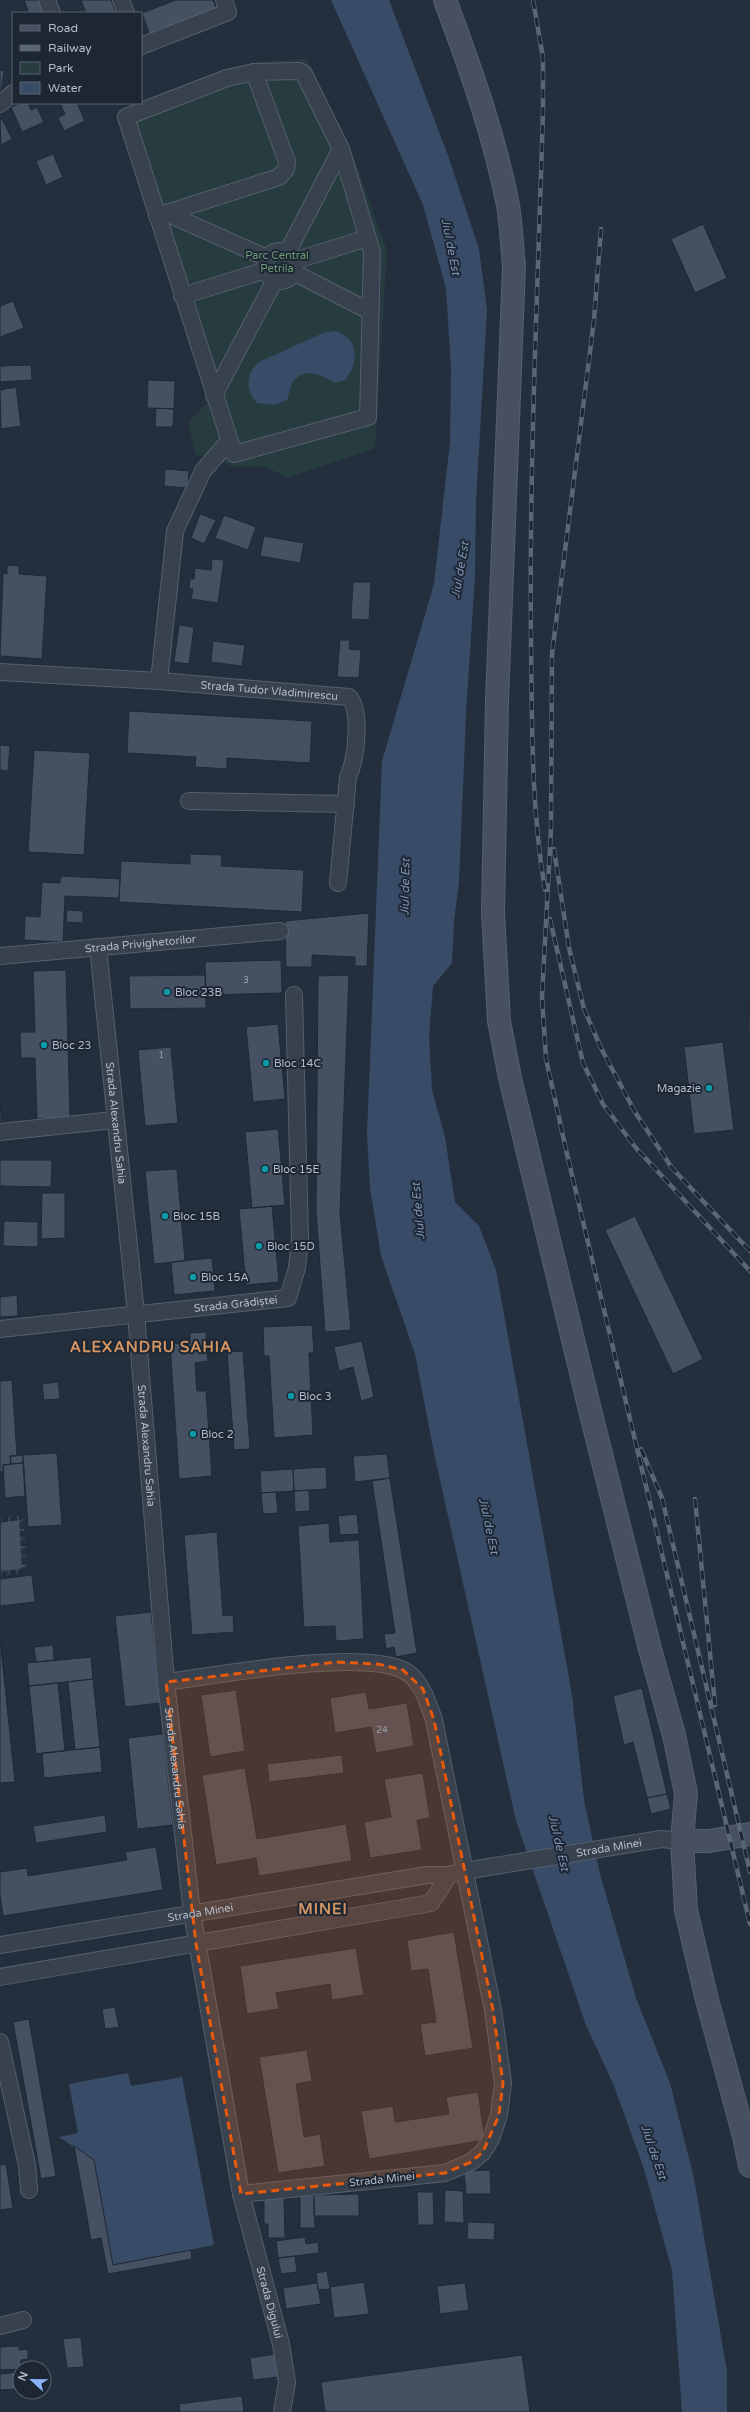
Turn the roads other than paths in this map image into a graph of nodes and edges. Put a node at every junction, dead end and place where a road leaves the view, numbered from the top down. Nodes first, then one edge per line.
1 (47, 0) edge
2 (121, 0) edge
3 (224, 0) edge
4 (445, 0) edge
5 (52, 12) edge
6 (126, 12) edge
7 (142, 46) edge
8 (254, 72) junction
9 (12, 95) edge
10 (0, 104) edge
11 (341, 149) junction
12 (162, 215) junction
13 (367, 238) junction
14 (291, 262) junction
15 (269, 269) junction
16 (182, 296) junction
17 (369, 311) junction
18 (214, 394) junction
19 (229, 441) junction
20 (0, 672) edge
21 (159, 681) junction
22 (189, 801) dead end
23 (346, 804) junction
24 (338, 883) dead end
25 (280, 931) dead end
26 (98, 947) junction
27 (0, 956) edge
28 (294, 995) dead end
29 (114, 1120) junction
30 (0, 1132) edge
31 (136, 1314) junction
32 (0, 1329) edge
33 (166, 1682) junction
34 (750, 1834) edge
35 (672, 1840) junction
36 (464, 1871) junction
37 (449, 1875) junction
38 (192, 1913) junction
39 (196, 1944) junction
40 (0, 1945) edge
41 (0, 1977) edge
42 (0, 2042) edge
43 (747, 2135) edge
44 (750, 2166) edge
45 (29, 2190) dead end
46 (241, 2194) junction
47 (24, 2320) dead end
48 (0, 2326) edge
49 (282, 2412) edge

1 - 5 street
2 - 6 street
3 - 7 street
4 - 35 street
8 - 11 street
8 - 12 street
8 - 12 street
9 - 10 street
11 - 13 street
11 - 14 street
12 - 15 street
12 - 16 street
13 - 14 street
13 - 17 street
14 - 15 street
14 - 15 street
14 - 17 street
15 - 16 street
15 - 18 street
16 - 18 street
17 - 19 street
18 - 19 street
19 - 21 street
20 - 21 street, Strada Tudor Vladimirescu
21 - 23 street, Strada Tudor Vladimirescu
22 - 23 street
23 - 24 street, Strada Tudor Vladimirescu
25 - 26 street, Strada Privighetorilor
26 - 27 street, Strada Privighetorilor
26 - 29 street, Strada Alexandru Sahia
28 - 31 street, Strada Grădiștei
29 - 30 street
29 - 31 street, Strada Alexandru Sahia
31 - 32 street, Strada Grădiștei
31 - 33 street, Strada Alexandru Sahia
33 - 36 street, Strada Minei
33 - 38 street, Strada Alexandru Sahia
34 - 35 street
35 - 36 street, Strada Minei
35 - 43 street
36 - 37 street, Strada Minei
36 - 46 street, Strada Minei
37 - 38 street, Strada Minei
37 - 39 street
38 - 39 street, Strada Alexandru Sahia
38 - 40 street, Strada Minei
39 - 41 street
39 - 46 street
42 - 45 street
43 - 44 street
46 - 49 street, Strada Digului
47 - 48 street

